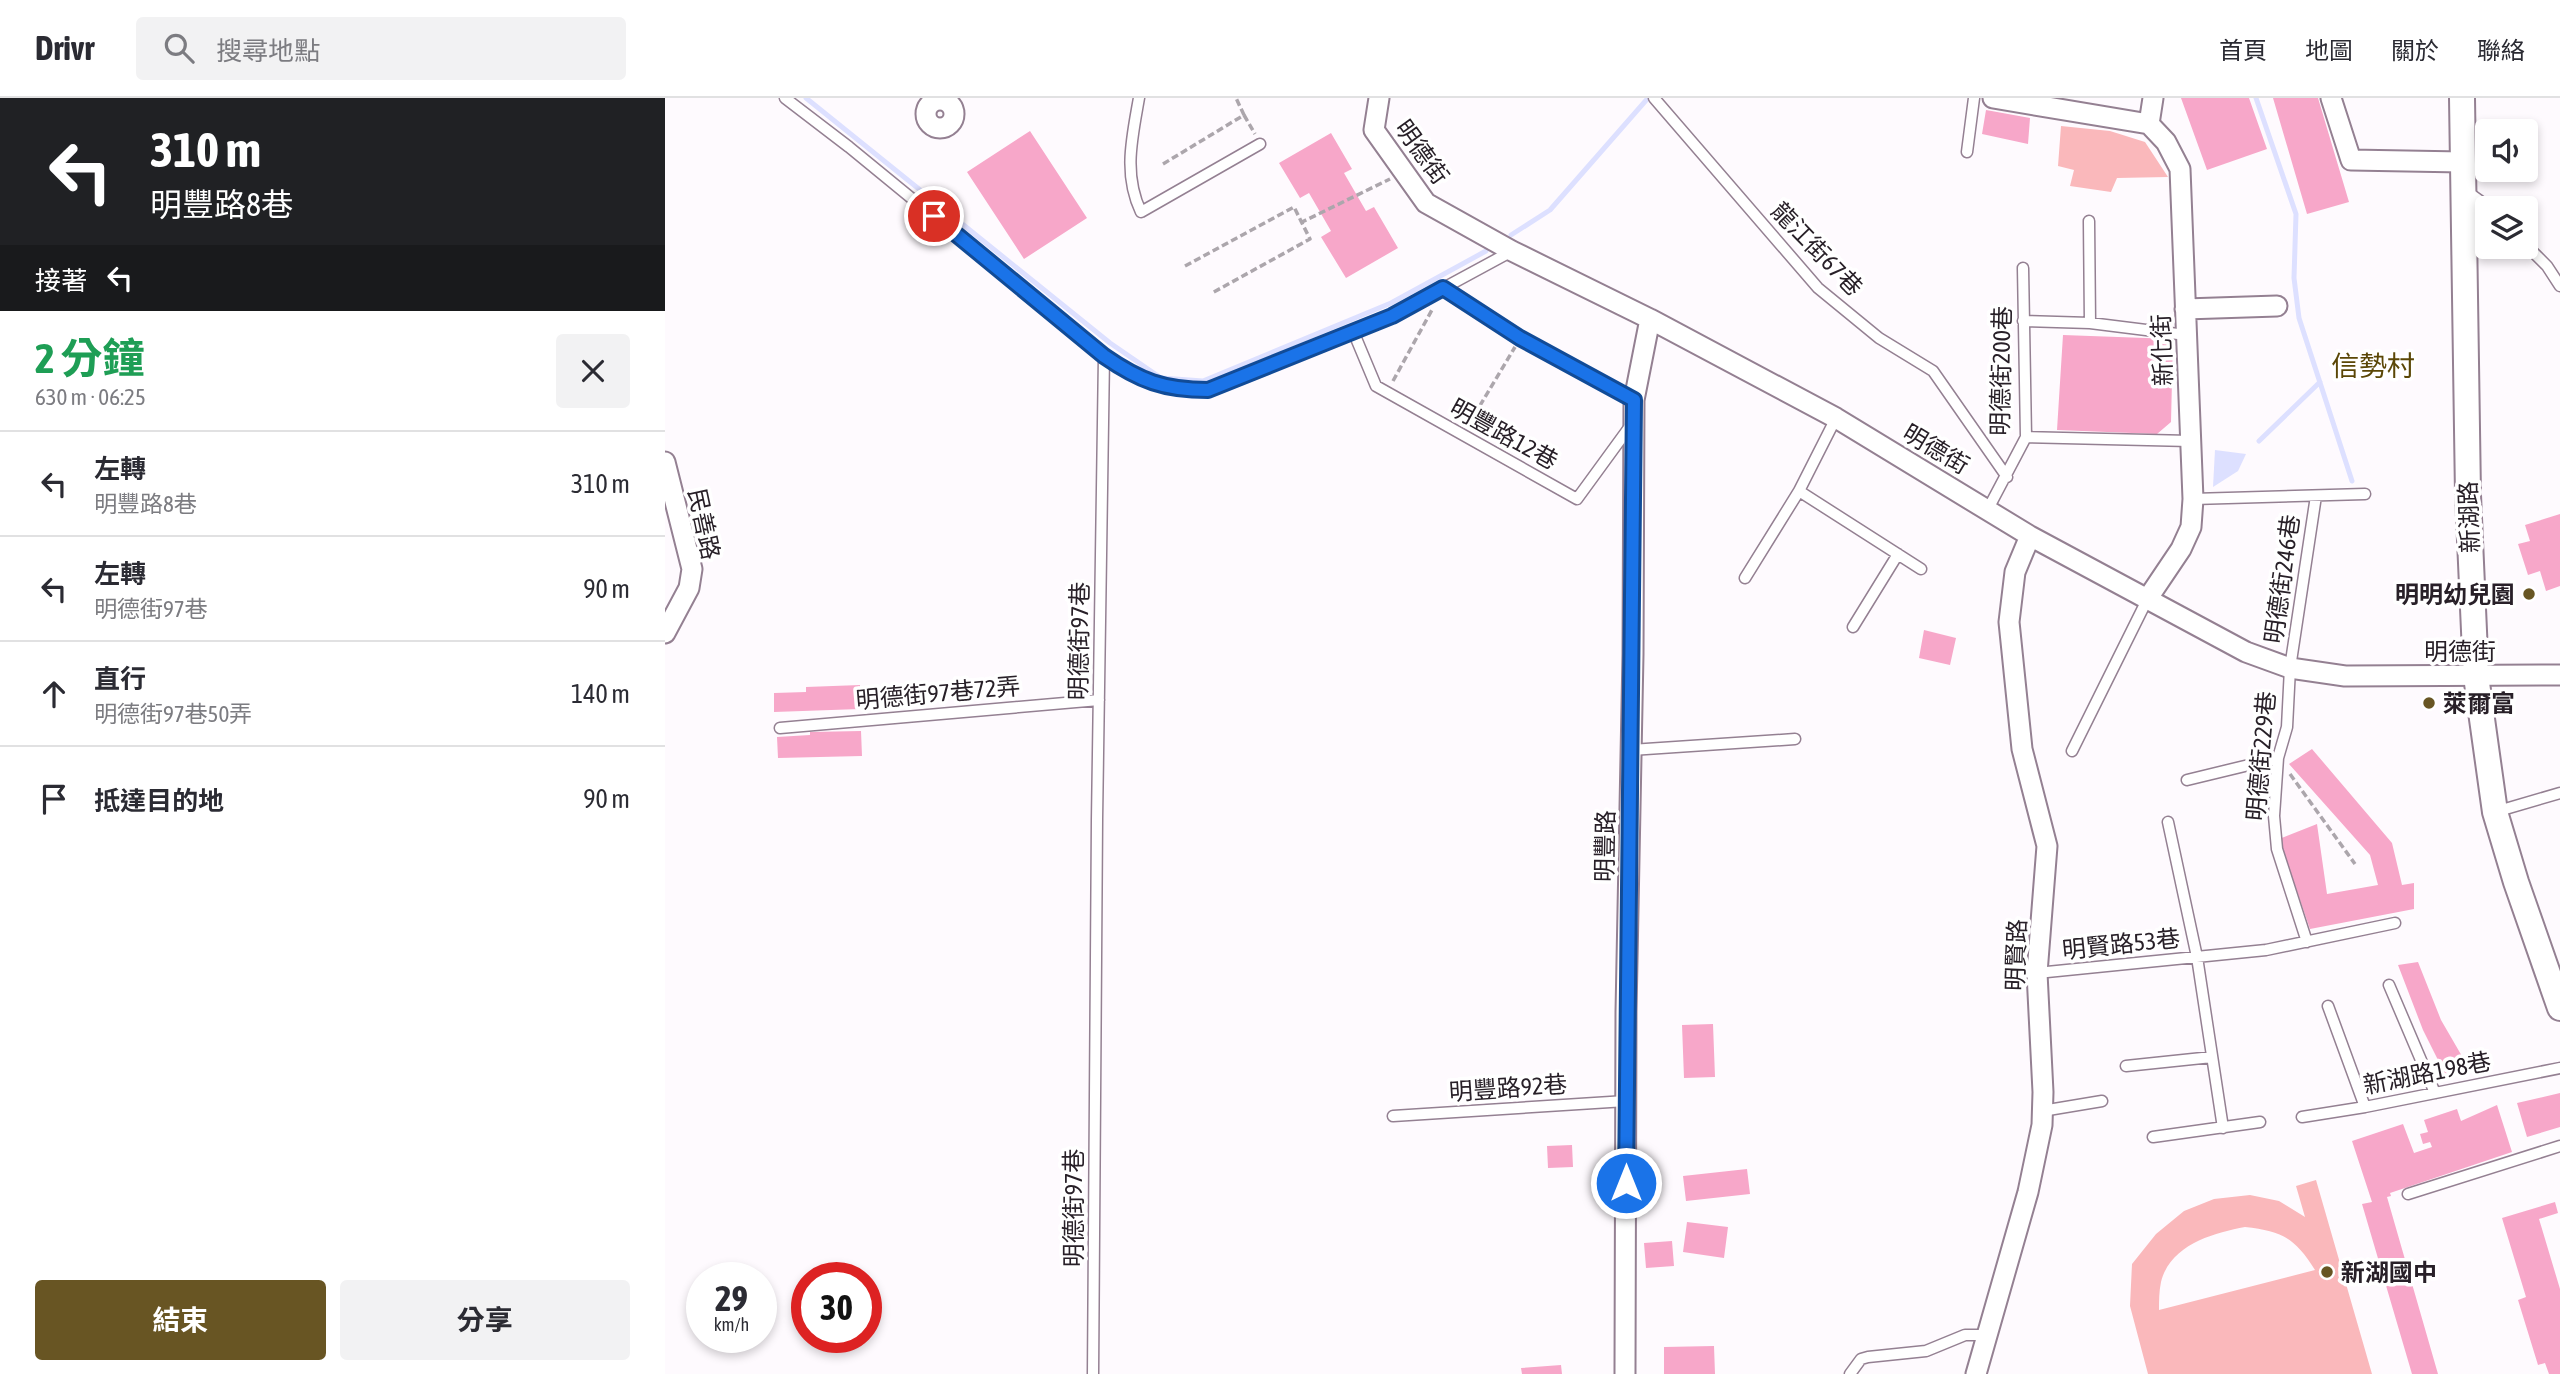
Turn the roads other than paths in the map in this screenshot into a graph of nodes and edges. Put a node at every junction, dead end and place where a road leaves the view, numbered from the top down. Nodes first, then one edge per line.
1 (785, 98) edge
2 (1139, 98) edge
3 (1379, 98) edge
4 (1974, 98) edge
5 (1993, 98) edge
6 (2153, 98) edge
7 (2331, 98) edge
8 (2462, 98) edge
9 (1656, 100) edge
10 (2067, 104) edge
11 (2149, 124) junction
12 (1260, 144) road end
13 (1967, 152) dead end
14 (2462, 162) junction
15 (2463, 189) junction
16 (2475, 197) edge
17 (2089, 221) dead end
18 (1512, 251) junction
19 (2538, 257) edge
20 (2023, 268) dead end
21 (2560, 286) edge
22 (1443, 288) junction
23 (2277, 306) dead end
24 (2185, 309) junction
25 (1650, 319) junction
26 (2023, 321) junction
27 (2090, 323) junction
28 (1353, 331) junction
29 (2186, 335) junction
30 (1104, 356) junction
31 (1635, 409) junction
32 (1836, 418) junction
33 (2027, 437) junction
34 (2190, 441) junction
35 (665, 462) edge
36 (2007, 477) junction
37 (1799, 491) junction
38 (2365, 494) dead end
39 (2316, 496) junction
40 (2193, 499) junction
41 (1988, 509) junction
42 (2030, 536) junction
43 (1898, 555) junction
44 (1921, 569) dead end
45 (1745, 578) dead end
46 (2148, 598) junction
47 (1853, 627) dead end
48 (665, 633) edge
49 (2290, 668) junction
50 (2560, 675) edge
51 (2476, 676) junction
52 (1099, 700) junction
53 (780, 728) dead end
54 (1795, 739) dead end
55 (1631, 750) junction
56 (2072, 751) dead end
57 (2278, 758) junction
58 (2187, 780) dead end
59 (2560, 793) edge
60 (2495, 812) junction
61 (2168, 822) dead end
62 (2395, 923) dead end
63 (2307, 942) junction
64 (2197, 957) junction
65 (2037, 973) junction
66 (2389, 985) dead end
67 (2327, 1006) dead end
68 (2560, 1008) edge
69 (2211, 1057) junction
70 (2126, 1066) dead end
71 (2560, 1068) edge
72 (2435, 1093) junction
73 (1626, 1101) junction
74 (2102, 1101) dead end
75 (2365, 1107) junction
76 (2042, 1111) junction
77 (1393, 1116) dead end
78 (2302, 1117) dead end
79 (2260, 1122) dead end
80 (2223, 1128) junction
81 (2153, 1137) dead end
82 (2560, 1146) edge
83 (2408, 1194) dead end
84 (1986, 1335) junction
85 (1093, 1374) edge
86 (1625, 1374) edge
87 (1850, 1374) edge
88 (1976, 1374) edge

1 - 30 lane
2 - 12 lane
3 - 18 street, 明德街
4 - 13 lane
5 - 10 street
6 - 11 street
7 - 14 street
8 - 14 street, 新湖路
9 - 36 lane, 龍江街67巷
10 - 11 street
11 - 24 street, 新化街
14 - 15 street, 新湖路
15 - 16 lane
15 - 51 street, 新湖路
17 - 27 lane
18 - 22 lane
18 - 25 street, 明德街
19 - 21 lane
20 - 26 lane, 明德街200巷
22 - 28 lane
22 - 31 lane
23 - 24 street
24 - 29 street, 新化街
25 - 31 street, 明豐路
25 - 32 street, 明德街
26 - 27 lane
26 - 33 lane, 明德街200巷
27 - 29 lane
28 - 30 lane
28 - 31 lane, 明豐路12巷
29 - 34 street, 新化街
30 - 52 lane, 明德街97巷
31 - 55 street, 明豐路
32 - 37 lane
32 - 41 street, 明德街
33 - 34 lane
33 - 36 lane, 明德街200巷
34 - 40 street, 新化街
35 - 48 street, 民善路
36 - 41 lane, 明德街200巷
37 - 43 lane
37 - 45 lane
38 - 39 lane
39 - 40 lane
39 - 49 lane, 明德街246巷
40 - 46 street, 新化街
41 - 42 street, 明德街
42 - 46 street, 明德街
42 - 65 street, 明賢路
43 - 44 lane
43 - 47 lane
46 - 49 street, 明德街
46 - 56 lane
49 - 51 street, 明德街
49 - 57 lane, 明德街229巷
50 - 51 street, 明德街
51 - 60 street, 新湖路
52 - 53 lane, 明德街97巷72弄
52 - 85 lane, 明德街97巷
54 - 55 lane
55 - 73 street, 明豐路
57 - 58 lane
57 - 63 lane, 明德街229巷
59 - 60 lane
60 - 68 street, 新湖路
61 - 64 lane, 明賢路53巷
62 - 63 lane
63 - 64 lane
64 - 65 lane, 明賢路53巷
64 - 69 lane
65 - 76 street, 明賢路
66 - 72 lane
67 - 75 lane
69 - 70 lane
69 - 80 lane
71 - 72 lane, 新湖路198巷
72 - 75 lane, 新湖路198巷
73 - 77 lane, 明豐路92巷
73 - 86 street, 明豐路
74 - 76 lane
75 - 78 lane, 新湖路198巷
76 - 84 street, 明賢路
79 - 80 lane
80 - 81 lane
82 - 83 lane
84 - 87 lane
84 - 88 street, 明賢路

